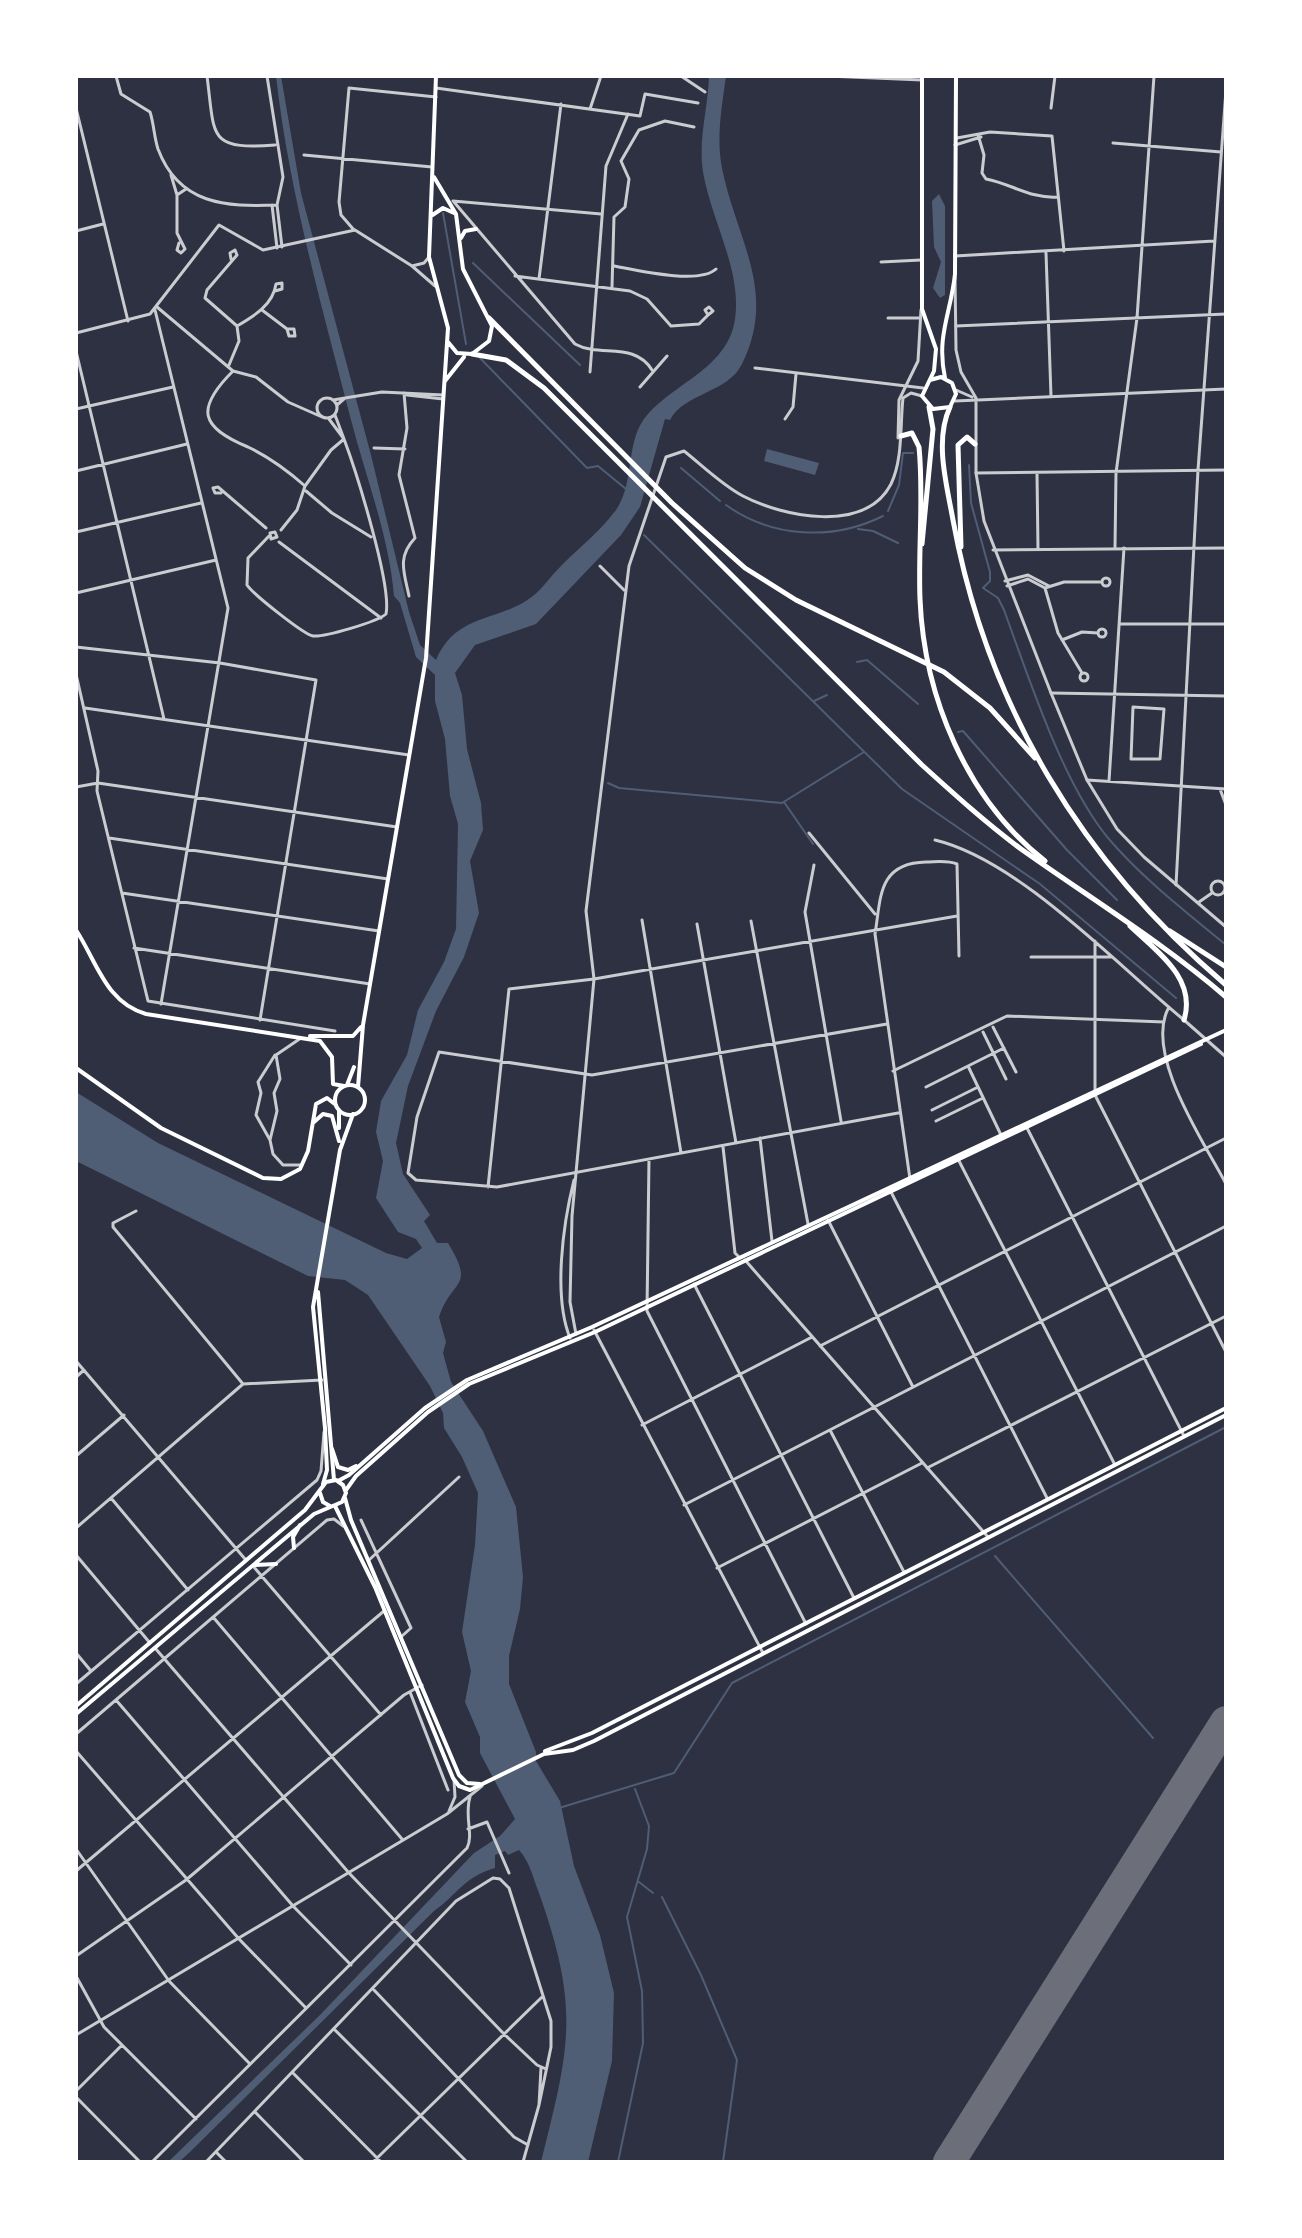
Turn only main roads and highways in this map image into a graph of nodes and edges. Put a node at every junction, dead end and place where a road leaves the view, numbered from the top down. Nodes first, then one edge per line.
1 (436, 76) edge
2 (956, 76) edge
3 (922, 78) edge
4 (433, 176) junction
5 (456, 214) junction
6 (430, 219) junction
7 (476, 229) road end
8 (460, 240) junction
9 (489, 318) junction
10 (447, 336) junction
11 (472, 354) junction
12 (464, 356) junction
13 (945, 378) junction
14 (930, 380) junction
15 (444, 384) junction
16 (929, 407) junction
17 (950, 407) junction
18 (901, 436) road end
19 (975, 444) road end
20 (963, 567) junction
21 (920, 569) junction
22 (1035, 758) junction
23 (1072, 884) junction
24 (1117, 914) junction
25 (1153, 918) junction
26 (76, 930) edge
27 (1226, 967) edge
28 (1226, 985) edge
29 (1226, 997) edge
30 (1184, 1020) road end
31 (363, 1025) junction
32 (1226, 1030) edge
33 (303, 1036) junction
34 (358, 1054) junction
35 (76, 1068) edge
36 (345, 1086) junction
37 (358, 1087) junction
38 (337, 1108) junction
39 (353, 1114) junction
40 (313, 1124) junction
41 (339, 1141) junction
42 (340, 1150) junction
43 (910, 1180) junction
44 (827, 1218) junction
45 (318, 1285) junction
46 (648, 1303) junction
47 (1226, 1408) edge
48 (1226, 1415) edge
49 (412, 1423) junction
50 (1183, 1434) junction
51 (332, 1449) junction
52 (365, 1461) junction
53 (336, 1480) junction
54 (323, 1484) junction
55 (320, 1490) junction
56 (346, 1490) junction
57 (345, 1498) junction
58 (332, 1506) junction
59 (300, 1525) junction
60 (294, 1548) road end
61 (276, 1564) road end
62 (252, 1565) junction
63 (152, 1645) junction
64 (761, 1650) junction
65 (76, 1706) edge
66 (76, 1714) edge
67 (484, 1784) junction

1 - 4 main road
2 - 13 main road
3 - 14 main road
4 - 5 main road
4 - 6 main road
5 - 6 main road
5 - 8 main road
6 - 10 main road
7 - 8 main road
8 - 9 main road
9 - 11 main road
9 - 22 highway
10 - 12 main road
10 - 15 main road
11 - 12 main road
11 - 23 highway
12 - 15 main road
13 - 14 main road
13 - 17 main road
14 - 16 main road
15 - 31 main road
16 - 17 main road
16 - 21 highway
17 - 20 highway
18 - 21 highway
19 - 20 highway
20 - 22 highway
21 - 23 highway
22 - 25 highway
23 - 24 highway
24 - 29 highway
24 - 30 highway
25 - 27 highway
25 - 28 highway
26 - 33 main road
31 - 33 main road
31 - 34 main road
32 - 43 main road
33 - 36 main road
34 - 36 main road
34 - 37 main road
35 - 40 main road
36 - 37 main road
36 - 38 main road
37 - 39 main road
38 - 39 main road
38 - 40 main road
38 - 41 main road
39 - 42 main road
40 - 41 main road
41 - 42 main road
42 - 45 main road
43 - 44 main road
43 - 44 main road
44 - 46 main road
44 - 46 main road
45 - 51 main road
45 - 54 main road
46 - 49 main road
47 - 50 main road
48 - 50 main road
49 - 52 main road
49 - 56 main road
50 - 64 main road
50 - 64 main road
51 - 52 main road
51 - 53 main road
52 - 53 main road
53 - 54 main road
53 - 56 main road
54 - 55 main road
55 - 58 main road
55 - 63 main road
56 - 57 main road
57 - 58 main road
57 - 67 main road
58 - 59 main road
58 - 67 main road
59 - 60 main road
59 - 62 main road
61 - 62 main road
62 - 63 main road
63 - 65 main road
63 - 66 main road
64 - 67 main road

